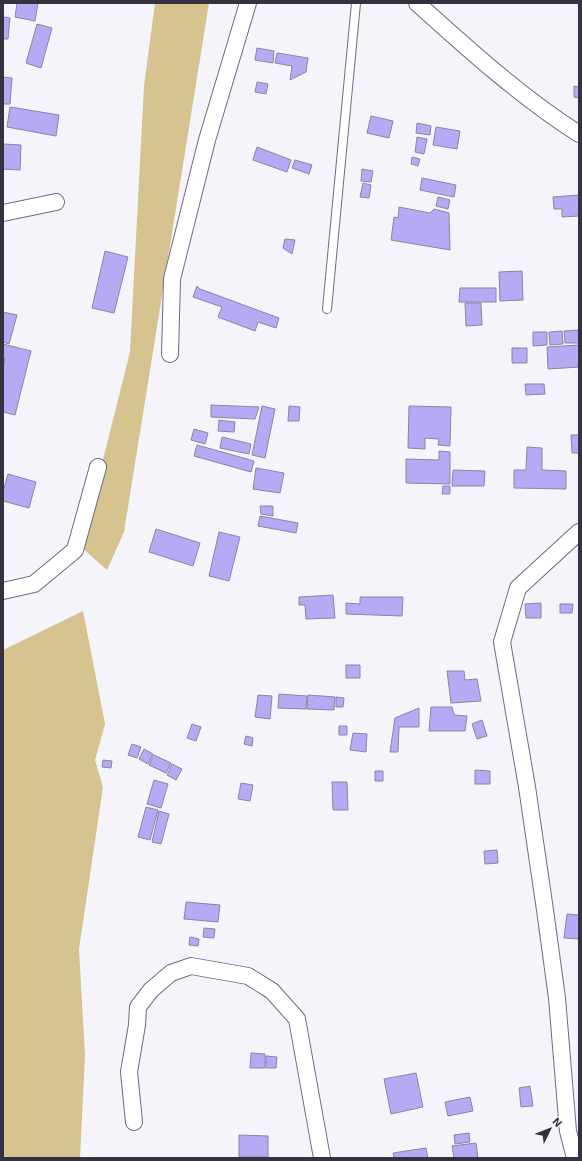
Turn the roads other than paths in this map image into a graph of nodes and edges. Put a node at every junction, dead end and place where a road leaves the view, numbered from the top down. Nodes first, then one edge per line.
1 (248, 3) edge
2 (356, 3) edge
3 (417, 3) edge
4 (579, 134) edge
5 (56, 202) dead end
6 (3, 213) edge
7 (327, 309) dead end
8 (170, 354) dead end
9 (98, 467) dead end
10 (579, 532) edge
11 (3, 591) edge
12 (134, 1122) dead end
13 (322, 1158) edge
14 (575, 1158) edge

1 - 8 street
2 - 7 lane
3 - 4 street
5 - 6 street
9 - 11 street
10 - 14 street
12 - 13 street

